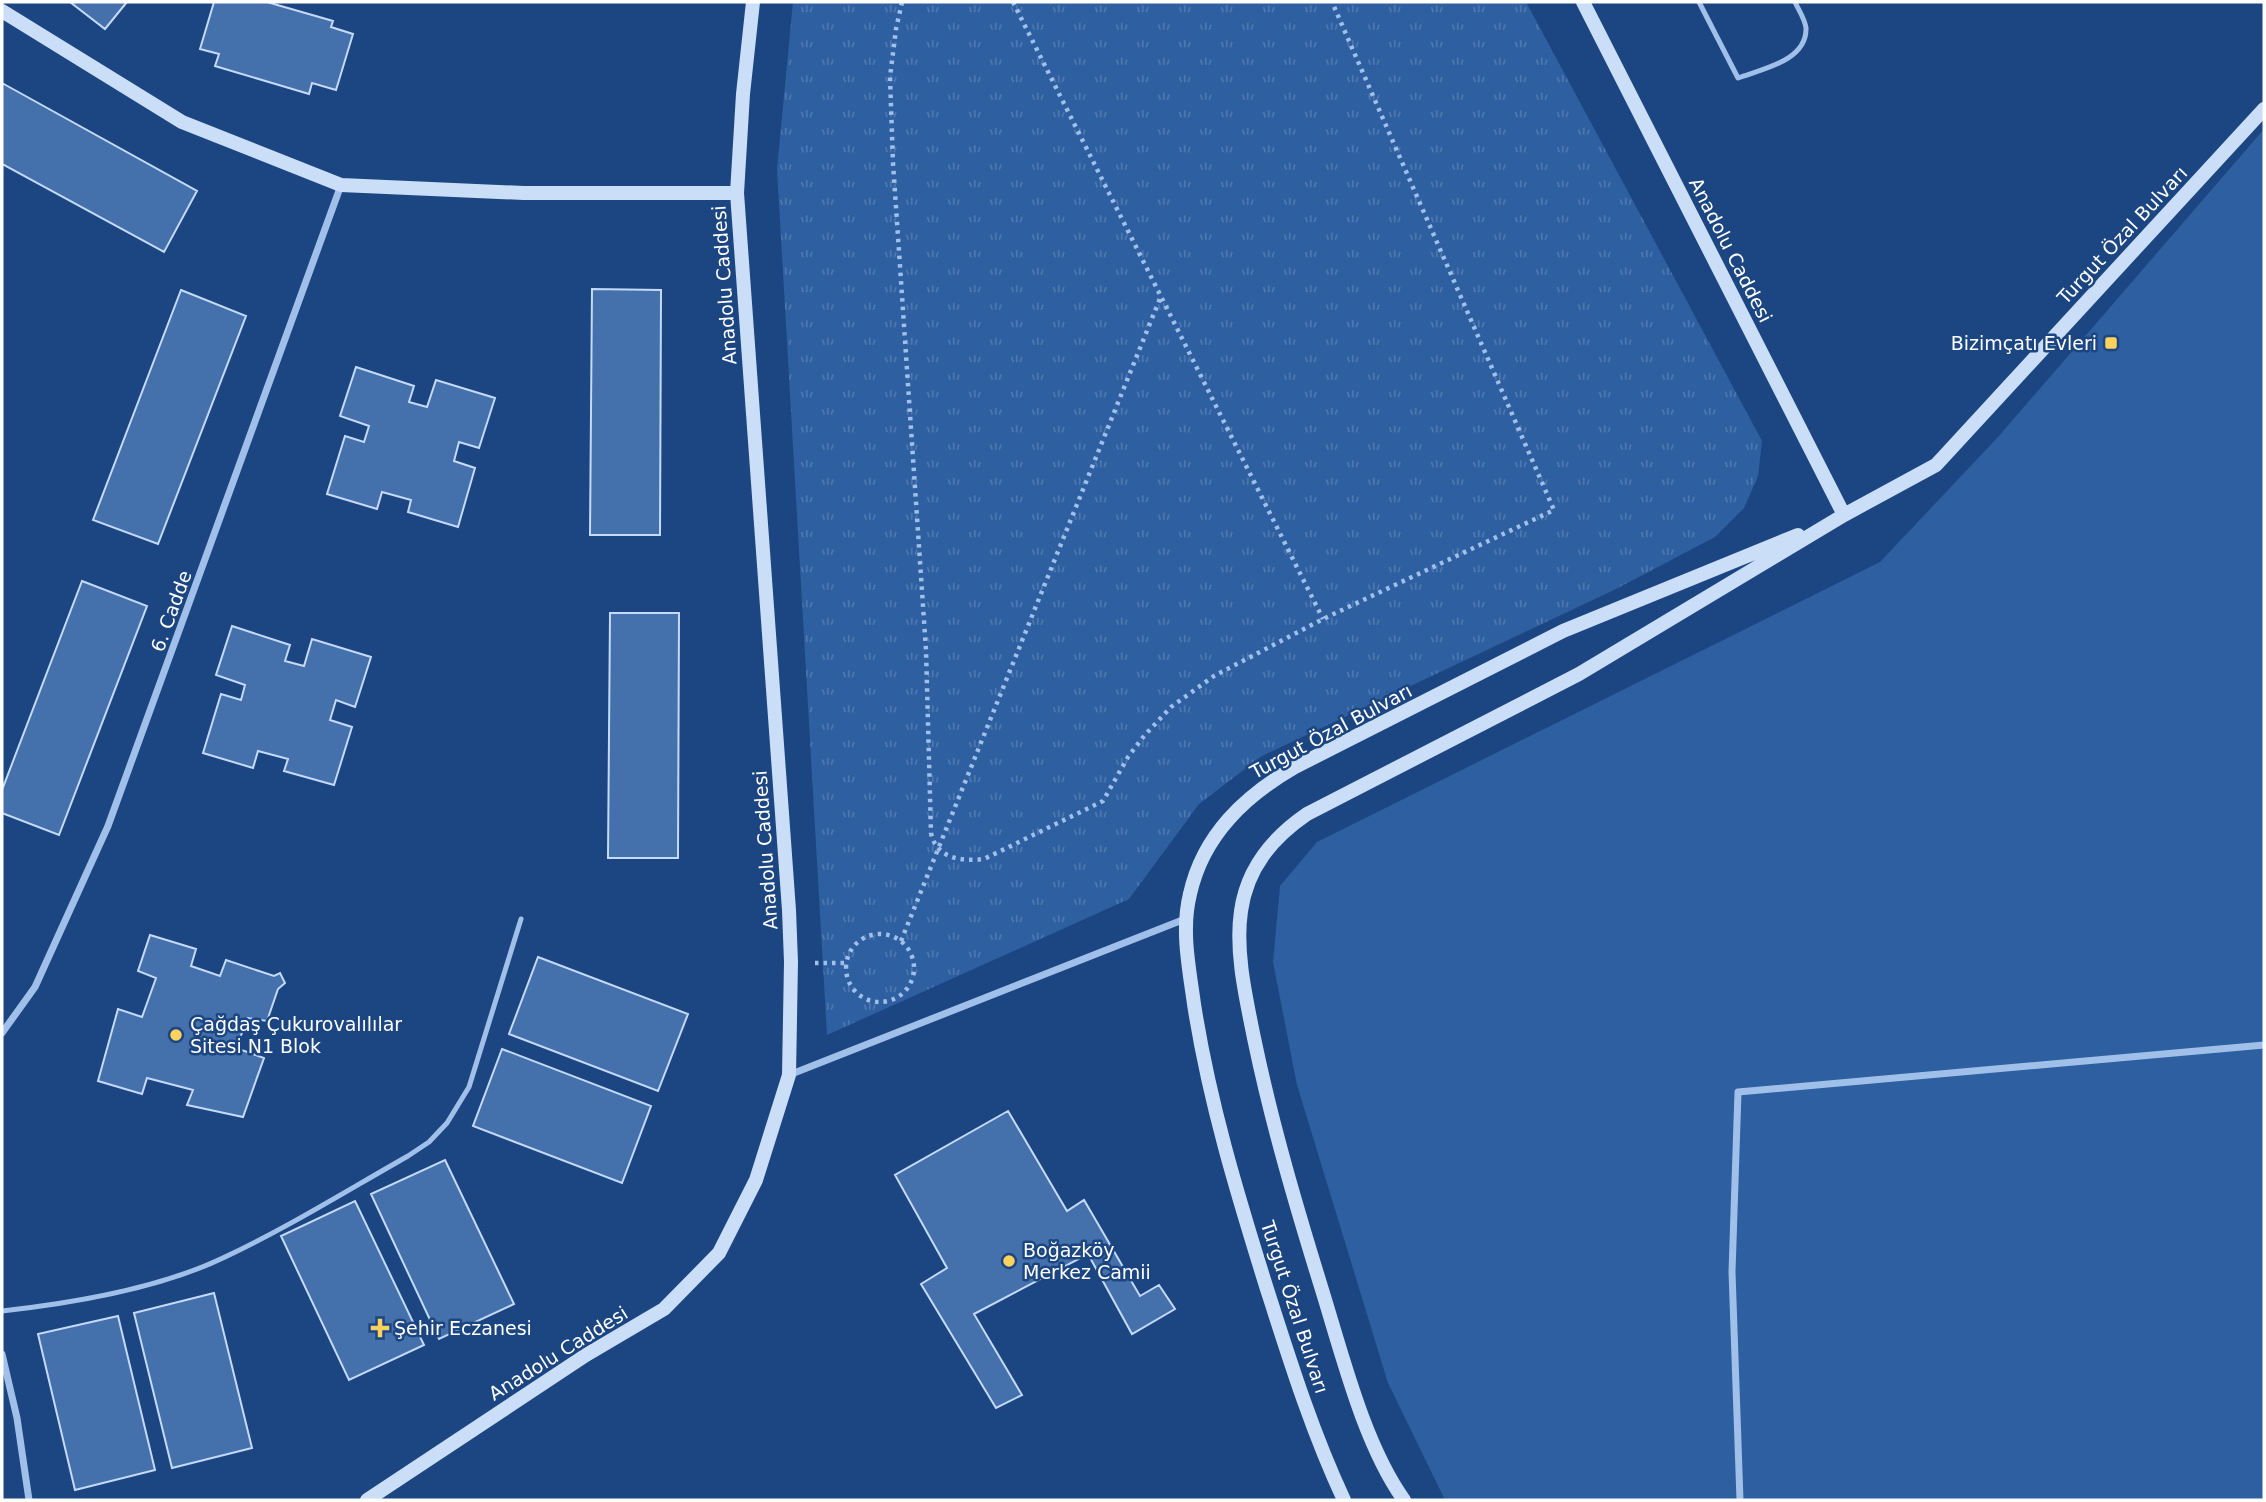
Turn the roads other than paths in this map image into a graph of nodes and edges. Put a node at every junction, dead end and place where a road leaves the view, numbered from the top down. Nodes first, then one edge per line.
1 (753, 2) edge
2 (1583, 2) edge
3 (1699, 2) edge
4 (1795, 2) edge
5 (2, 11) edge
6 (2264, 109) edge
7 (341, 185) junction
8 (737, 193) junction
9 (1844, 515) junction
10 (521, 919) dead end
11 (1185, 919) junction
12 (2, 1033) edge
13 (2264, 1045) edge
14 (789, 1074) junction
15 (2, 1311) edge
16 (2, 1354) edge
17 (29, 1500) edge
18 (367, 1500) edge
19 (1344, 1500) edge
20 (1404, 1500) edge
21 (1740, 1500) edge

1 - 8 street, Anadolu Caddesi
2 - 9 street, Anadolu Caddesi
3 - 4 lane
5 - 7 street
6 - 9 street, Turgut Özal Bulvarı
7 - 8 street
7 - 12 street, 6. Cadde
8 - 14 street, Anadolu Caddesi
9 - 11 street, Turgut Özal Bulvarı
9 - 20 street, Turgut Özal Bulvarı
10 - 15 lane
11 - 14 street
11 - 19 street, Turgut Özal Bulvarı
13 - 21 street
14 - 18 street, Anadolu Caddesi
16 - 17 street

